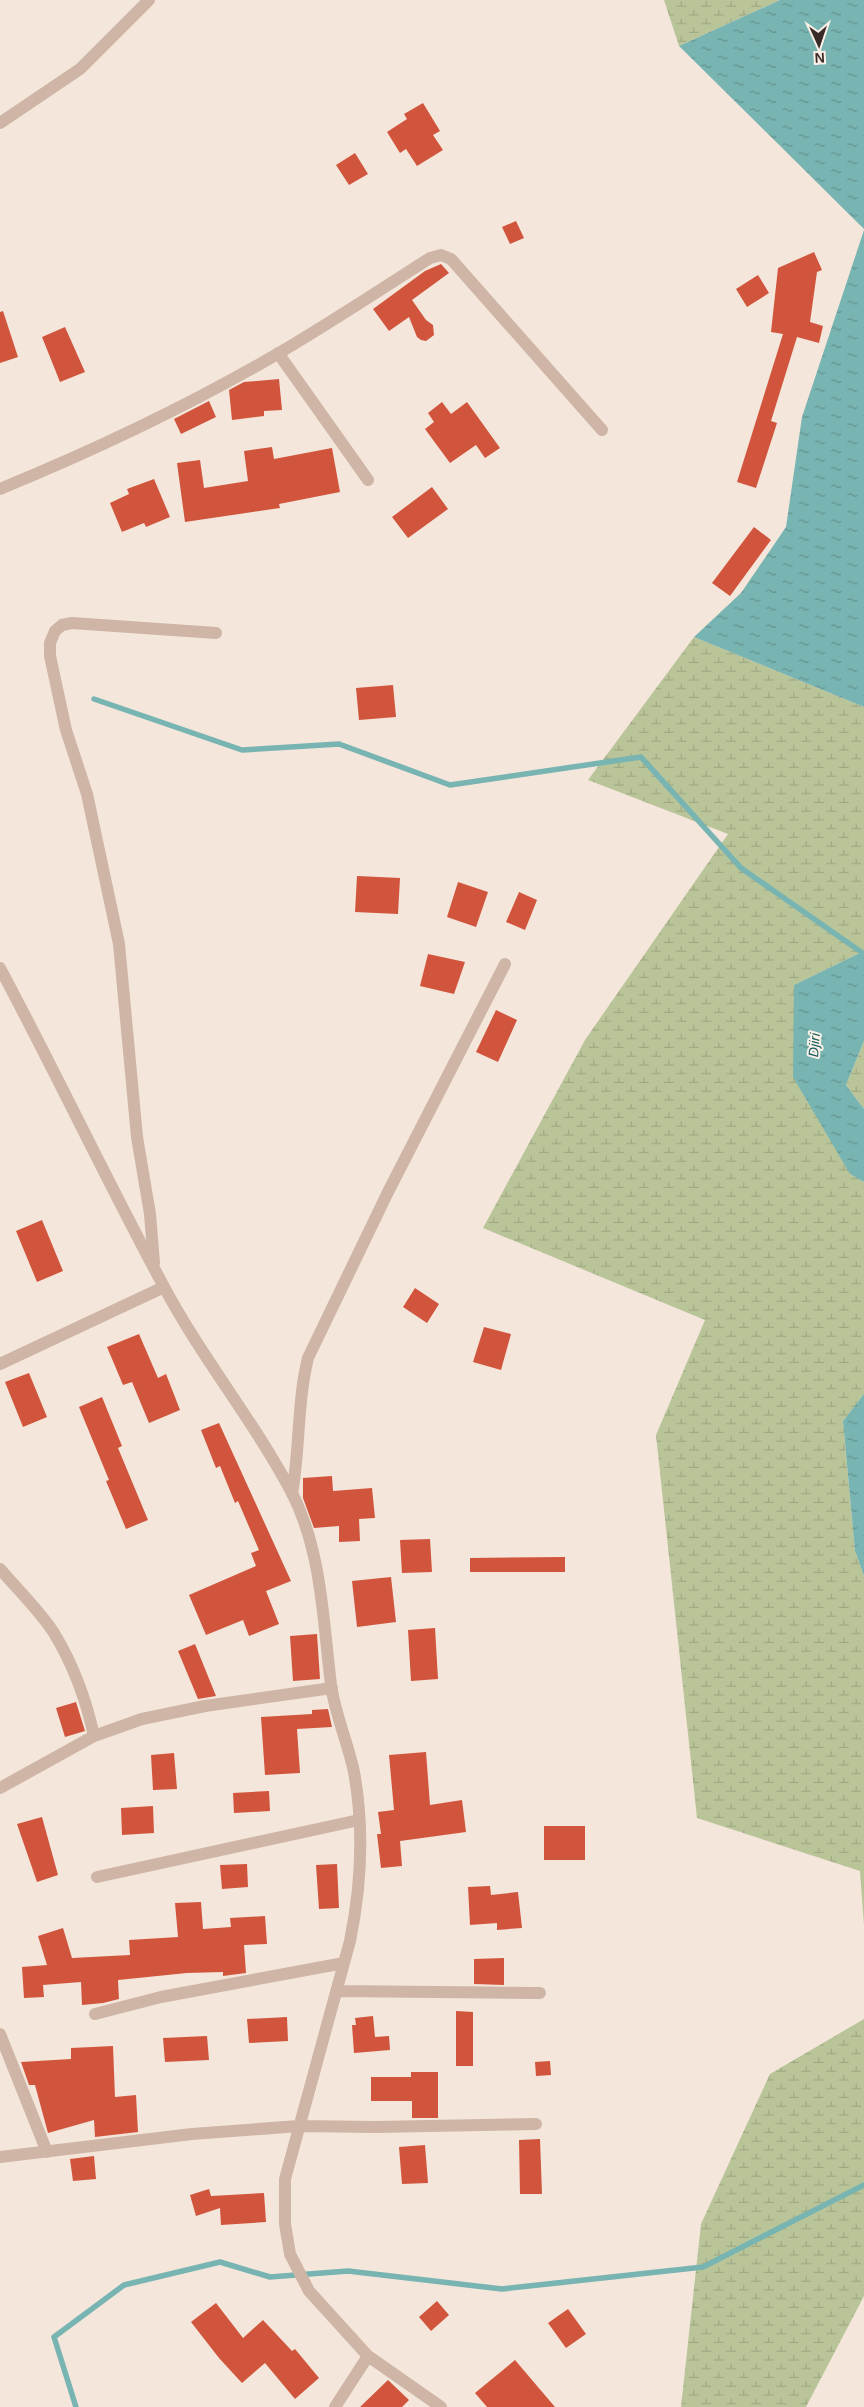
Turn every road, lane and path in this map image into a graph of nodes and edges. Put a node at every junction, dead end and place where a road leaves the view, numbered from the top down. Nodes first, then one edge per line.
1 (149, 0) edge
2 (0, 123) edge
3 (278, 354) junction
4 (602, 430) dead end
5 (368, 480) dead end
6 (0, 490) edge
7 (216, 633) dead end
8 (505, 964) dead end
9 (0, 968) edge
10 (154, 1267) junction
11 (164, 1287) junction
12 (0, 1364) edge
13 (292, 1494) junction
14 (0, 1569) edge
15 (332, 1688) junction
16 (94, 1736) junction
17 (0, 1788) edge
18 (358, 1820) junction
19 (97, 1877) dead end
20 (344, 1963) junction
21 (337, 1991) junction
22 (540, 1993) dead end
23 (95, 2014) dead end
24 (0, 2034) edge
25 (536, 2124) dead end
26 (300, 2126) junction
27 (47, 2152) junction
28 (0, 2157) edge
29 (368, 2356) junction
30 (335, 2407) edge
31 (441, 2407) edge

1 - 2 street
3 - 4 street
3 - 5 street
3 - 6 street
7 - 10 street
8 - 13 street
9 - 10 street
10 - 11 street
11 - 12 street
11 - 13 street
13 - 15 street
14 - 16 street
15 - 16 street
15 - 18 street
16 - 17 street
18 - 19 street
18 - 20 street
20 - 21 street
20 - 23 street
21 - 22 street
21 - 26 street
24 - 27 street
25 - 26 street
26 - 27 street
26 - 29 street
27 - 28 street
29 - 30 street
29 - 31 street

